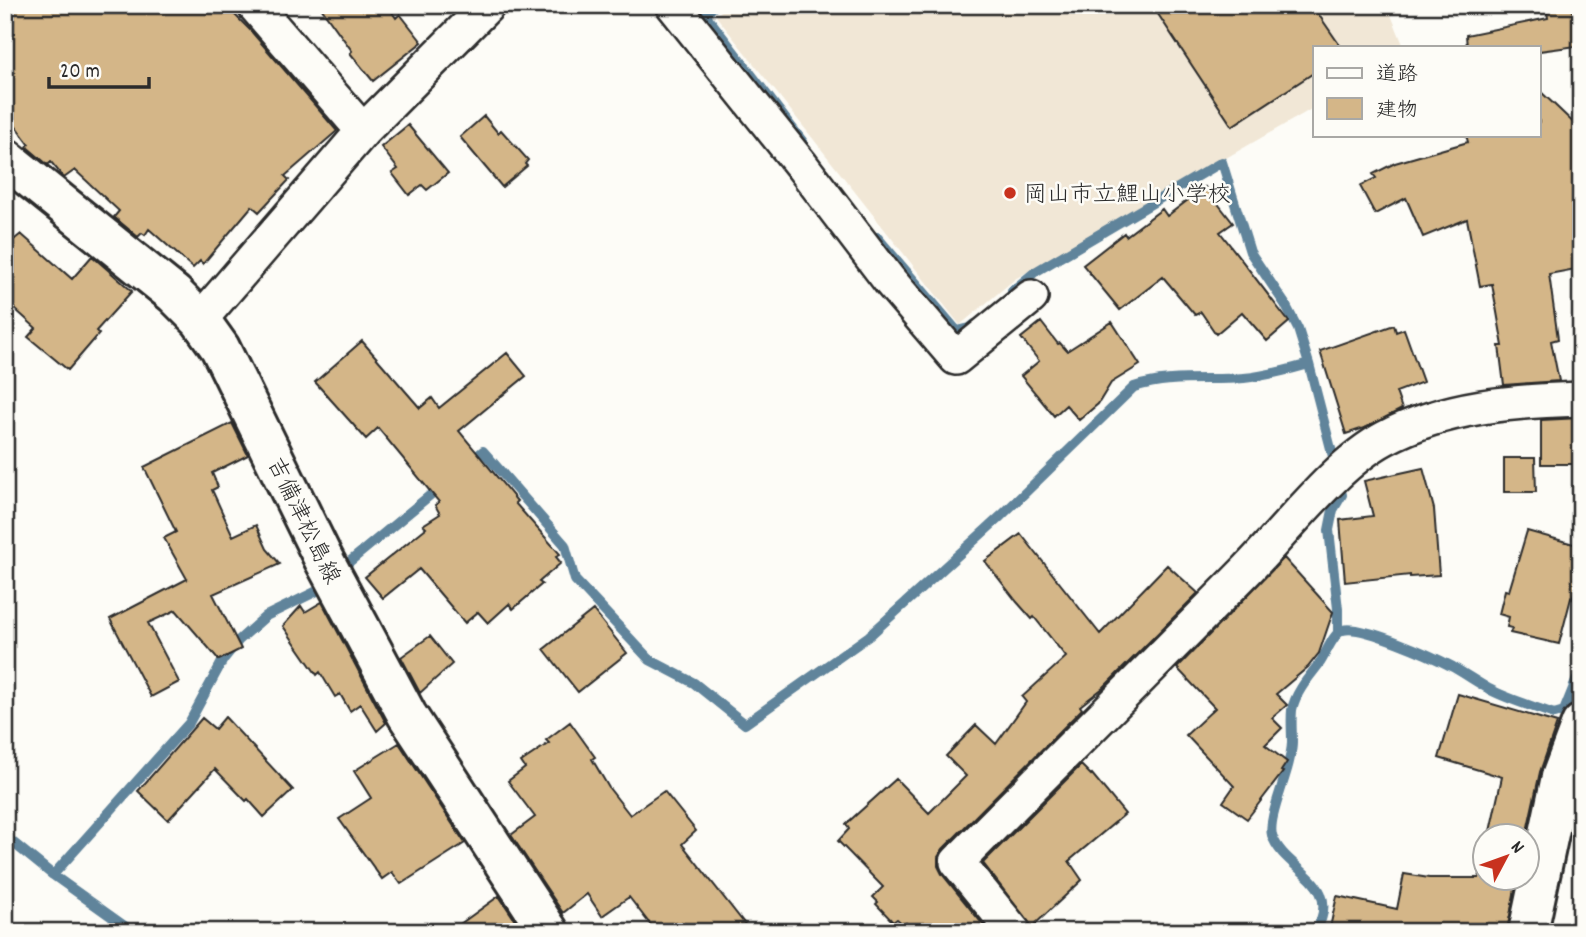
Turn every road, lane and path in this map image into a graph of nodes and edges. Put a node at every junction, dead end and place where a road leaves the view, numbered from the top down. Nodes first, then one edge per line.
1 (254, 5) edge
2 (488, 5) edge
3 (673, 5) edge
4 (363, 131) junction
5 (5, 158) edge
6 (1031, 297) dead end
7 (200, 320) junction
8 (1581, 399) edge
9 (1581, 724) edge
10 (549, 932) edge
11 (1014, 932) edge
12 (1528, 932) edge

1 - 4 street
2 - 4 street
3 - 6 street
4 - 7 street
5 - 7 main road, 吉備津松島線
7 - 10 main road, 吉備津松島線
8 - 11 street
9 - 12 main road

